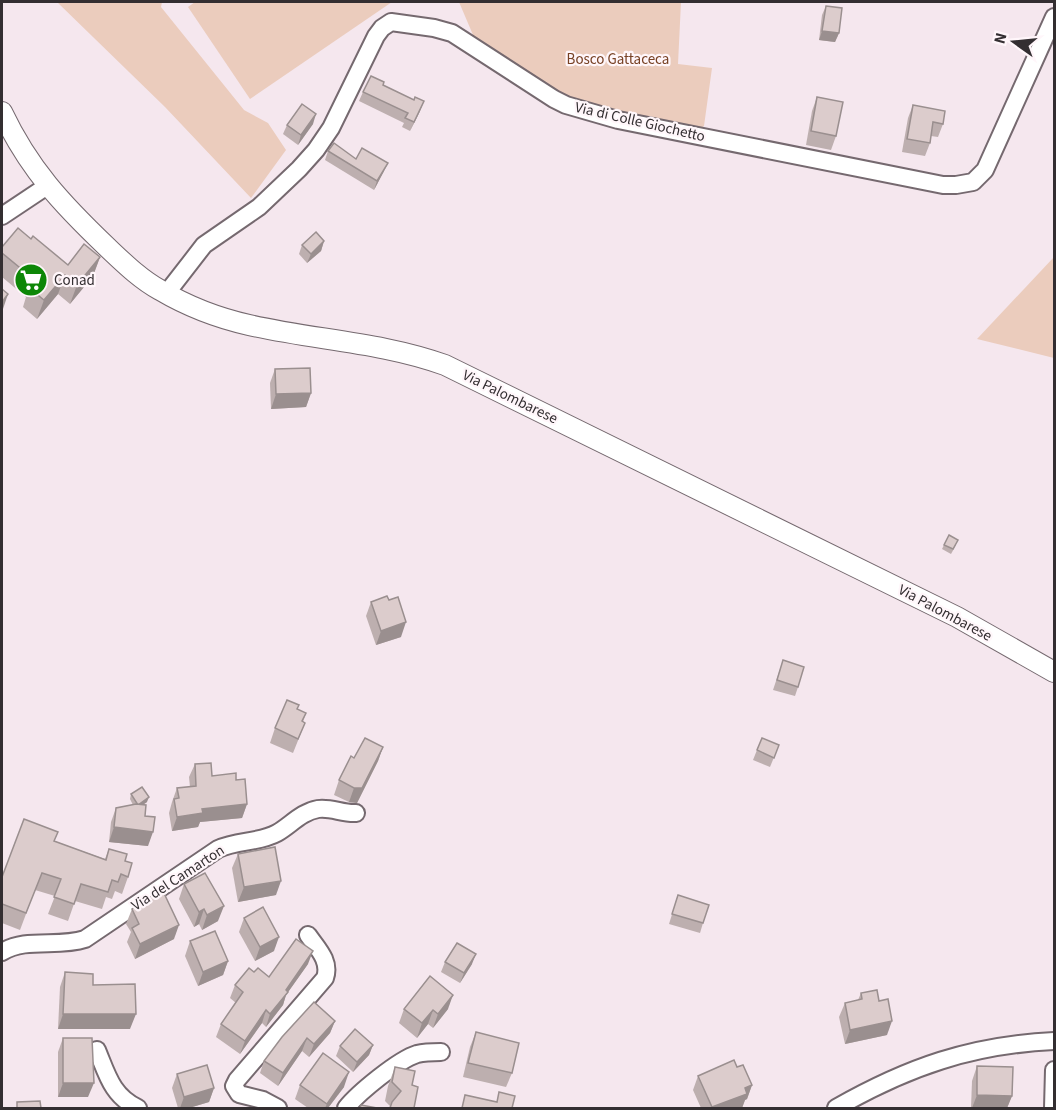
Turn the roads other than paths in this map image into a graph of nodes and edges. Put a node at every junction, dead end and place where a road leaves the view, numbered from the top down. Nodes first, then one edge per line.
1 (1054, 17) edge
2 (2, 112) edge
3 (47, 186) junction
4 (2, 216) edge
5 (166, 294) junction
6 (1054, 672) edge
7 (356, 813) dead end
8 (308, 935) dead end
9 (2, 952) edge
10 (1054, 1041) edge
11 (97, 1050) dead end
12 (441, 1052) dead end
13 (1054, 1070) edge
14 (138, 1108) edge
15 (278, 1108) edge
16 (346, 1108) edge
17 (836, 1108) edge
18 (1053, 1108) edge

1 - 5 street, Via di Colle Giochetto
2 - 3 main road, Via Palombarese
3 - 4 street
3 - 5 main road, Via Palombarese
5 - 6 main road, Via Palombarese
7 - 9 street, Via del Camarton
8 - 15 street
10 - 17 street
11 - 14 street
12 - 16 street
13 - 18 street

